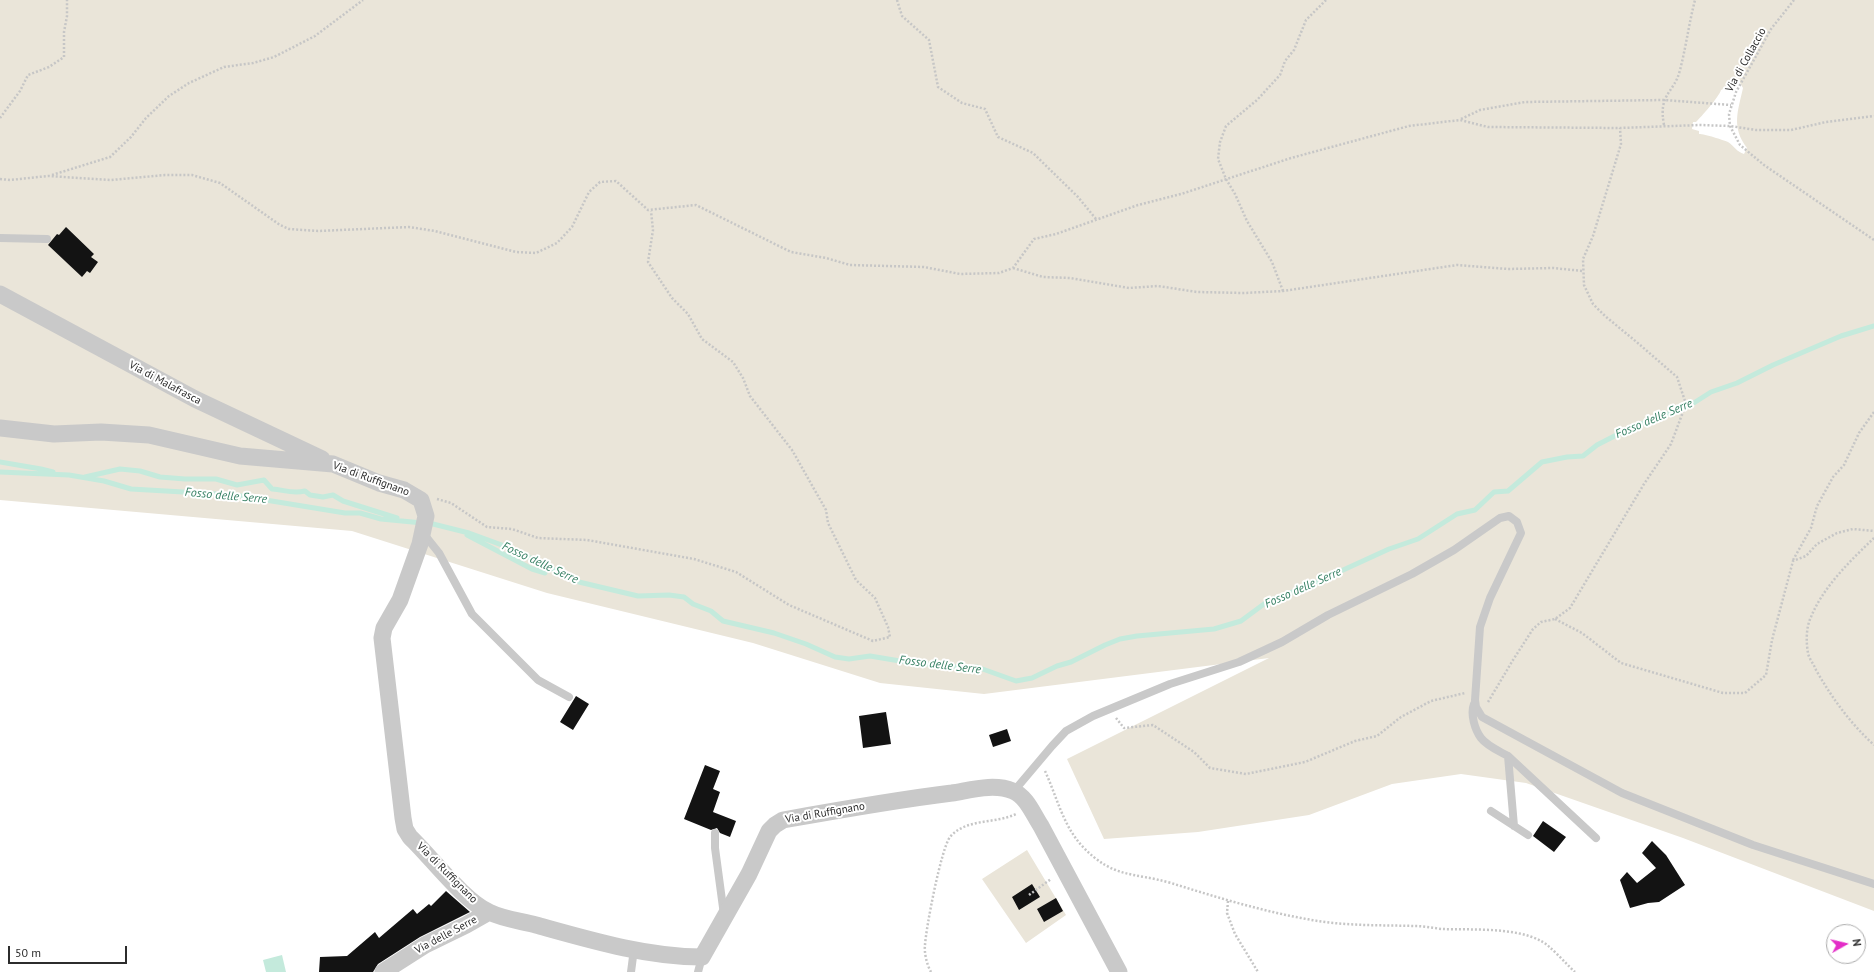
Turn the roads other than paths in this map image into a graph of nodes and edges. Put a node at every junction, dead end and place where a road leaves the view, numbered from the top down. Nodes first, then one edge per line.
1 (0, 238) edge
2 (47, 239) dead end
3 (0, 294) edge
4 (0, 428) edge
5 (333, 464) junction
6 (423, 533) junction
7 (1475, 696) junction
8 (569, 697) dead end
9 (1508, 756) junction
10 (1019, 796) junction
11 (1491, 811) dead end
12 (1514, 826) junction
13 (715, 833) dead end
14 (1528, 835) dead end
15 (1596, 838) dead end
16 (1874, 884) edge
17 (489, 912) junction
18 (726, 917) junction
19 (634, 949) junction
20 (700, 965) edge
21 (383, 972) edge
22 (631, 972) edge
23 (1119, 972) edge

1 - 2 lane
3 - 5 street, Via di Malafrasca
4 - 5 street, Via di Ruffignano
5 - 6 street, Via di Ruffignano
6 - 8 lane
6 - 17 street, Via di Ruffignano
7 - 9 lane
7 - 10 lane
7 - 16 lane
9 - 12 lane
9 - 15 lane
10 - 18 street, Via di Ruffignano
10 - 23 street
11 - 12 lane
12 - 14 lane
13 - 18 lane
17 - 19 street, Via di Ruffignano
17 - 21 street, Via delle Serre
18 - 20 street, Via di Ruffignano
19 - 20 street, Via di Ruffignano
19 - 22 lane

